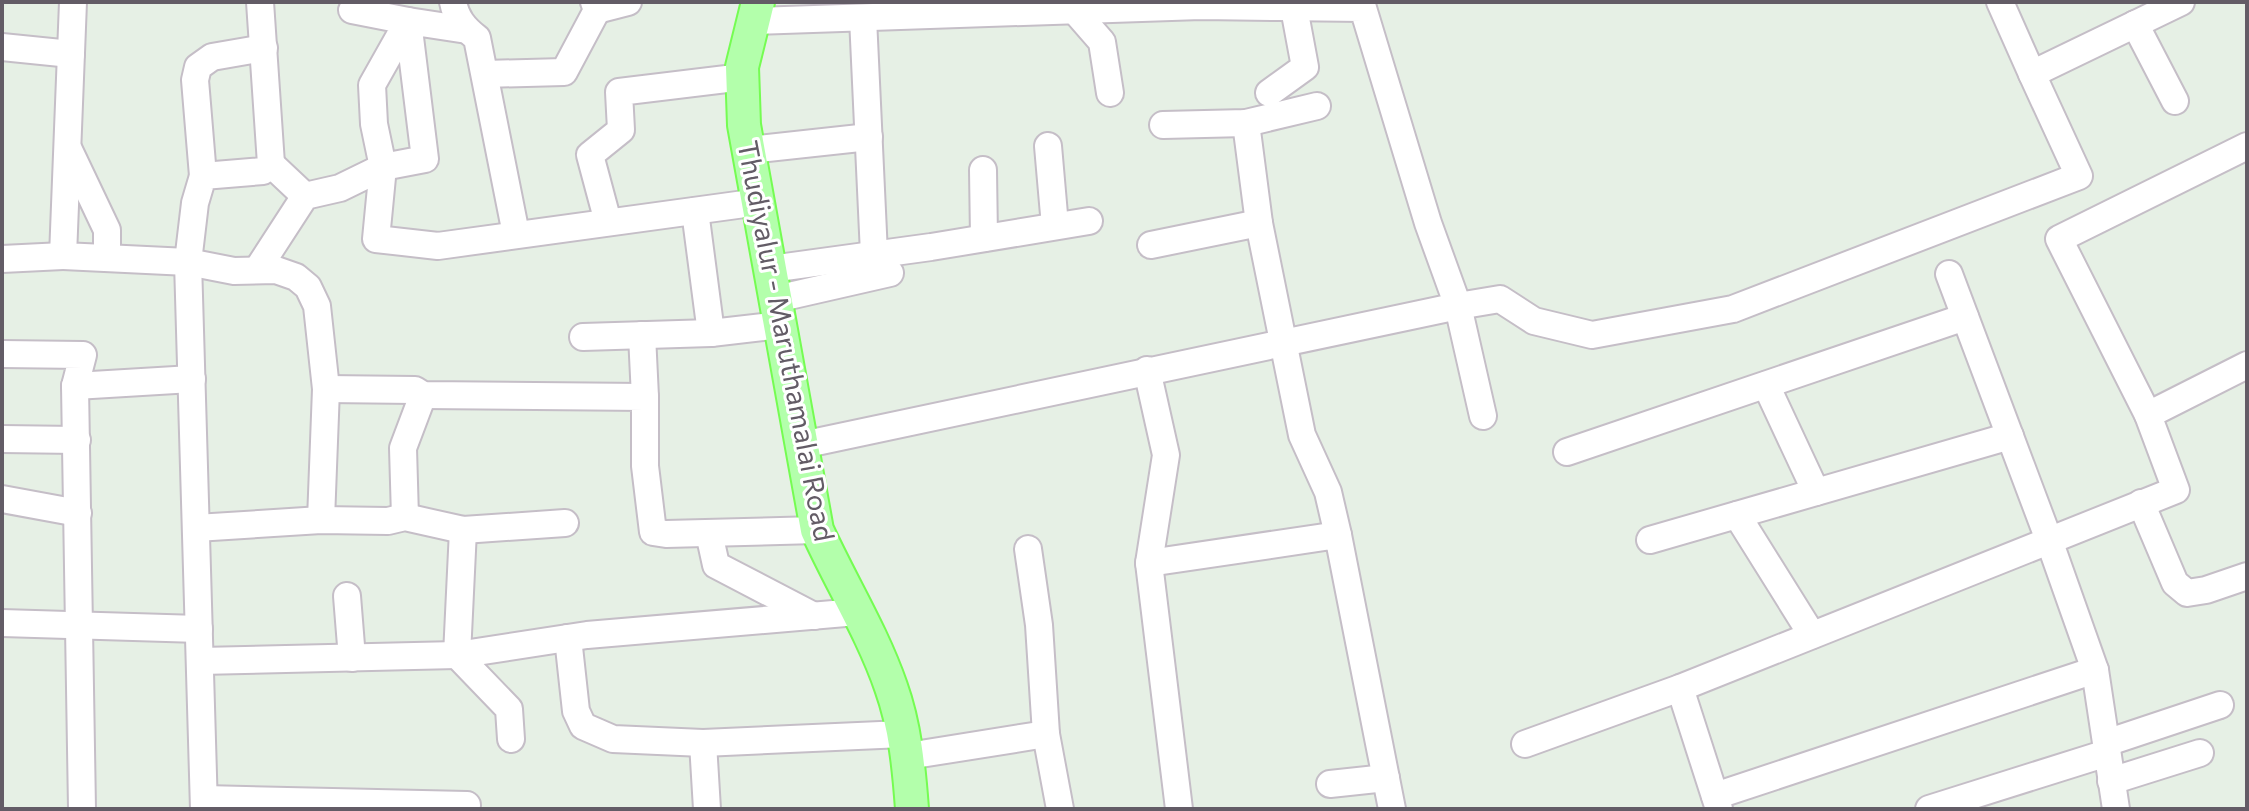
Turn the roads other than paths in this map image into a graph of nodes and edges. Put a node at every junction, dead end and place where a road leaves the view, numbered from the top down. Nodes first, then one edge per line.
1 (73, 2) edge
2 (260, 2) edge
3 (453, 2) edge
4 (628, 2) edge
5 (2000, 2) edge
6 (2181, 2) edge
7 (1191, 4) edge
8 (1372, 5) edge
9 (595, 6) edge
10 (1074, 6) edge
11 (1284, 6) edge
12 (1025, 7) edge
13 (941, 8) edge
14 (352, 10) dead end
15 (755, 12) edge
16 (863, 18) junction
17 (408, 21) junction
18 (2135, 24) junction
19 (467, 30) junction
20 (2, 47) edge
21 (264, 48) junction
22 (71, 54) junction
23 (485, 74) junction
24 (2032, 74) junction
25 (743, 77) junction
26 (1110, 93) dead end
27 (1269, 93) dead end
28 (2175, 101) dead end
29 (1317, 106) dead end
30 (1246, 123) junction
31 (1163, 125) dead end
32 (869, 137) junction
33 (1048, 146) dead end
34 (2247, 146) edge
35 (67, 147) junction
36 (749, 150) junction
37 (271, 164) junction
38 (383, 167) junction
39 (983, 170) dead end
40 (203, 176) junction
41 (305, 196) junction
42 (759, 202) junction
43 (695, 211) junction
44 (1089, 221) dead end
45 (608, 222) junction
46 (1259, 223) junction
47 (1055, 226) junction
48 (516, 234) junction
49 (984, 238) junction
50 (1151, 245) dead end
51 (63, 256) junction
52 (107, 258) junction
53 (2, 259) edge
54 (188, 262) junction
55 (882, 264) junction
56 (257, 270) junction
57 (1949, 274) dead end
58 (776, 298) junction
59 (1458, 306) junction
60 (1965, 317) junction
61 (711, 333) junction
62 (642, 335) junction
63 (583, 337) dead end
64 (1283, 342) junction
65 (2, 354) edge
66 (2247, 365) edge
67 (1147, 370) junction
68 (192, 379) junction
69 (1766, 385) junction
70 (75, 386) junction
71 (326, 389) junction
72 (423, 395) junction
73 (645, 397) junction
74 (2148, 415) junction
75 (1483, 416) dead end
76 (2010, 436) junction
77 (2, 439) edge
78 (77, 440) junction
79 (802, 445) junction
80 (1567, 452) dead end
81 (1816, 492) junction
82 (2, 499) edge
83 (2141, 503) junction
84 (78, 513) junction
85 (1737, 515) junction
86 (405, 517) junction
87 (321, 520) junction
88 (565, 523) dead end
89 (196, 528) junction
90 (463, 530) junction
91 (817, 530) junction
92 (709, 533) junction
93 (1338, 535) junction
94 (1650, 540) dead end
95 (2049, 540) junction
96 (1028, 549) dead end
97 (1149, 563) junction
98 (2247, 576) edge
99 (347, 596) dead end
100 (857, 612) junction
101 (814, 616) junction
102 (2, 623) edge
103 (81, 626) junction
104 (199, 629) junction
105 (1812, 635) junction
106 (568, 638) junction
107 (457, 655) junction
108 (352, 658) junction
109 (200, 661) junction
110 (2095, 670) junction
111 (1680, 688) junction
112 (2220, 705) dead end
113 (1046, 734) junction
114 (511, 739) dead end
115 (703, 743) junction
116 (1525, 744) dead end
117 (905, 745) junction
118 (2106, 748) junction
119 (2200, 753) dead end
120 (1386, 778) junction
121 (2111, 781) junction
122 (1330, 784) dead end
123 (1717, 802) edge
124 (204, 804) edge
125 (82, 809) edge
126 (466, 809) edge
127 (707, 809) edge
128 (912, 809) edge
129 (1060, 809) edge
130 (1179, 809) edge
131 (1392, 809) edge
132 (1929, 809) edge
133 (2116, 809) edge

1 - 22 street
2 - 21 street
3 - 19 street
4 - 9 street
5 - 24 street
6 - 18 street
7 - 10 street
7 - 11 street
8 - 11 street
8 - 59 street
9 - 23 street
10 - 12 street
10 - 26 street
11 - 27 street
12 - 13 street
13 - 16 street
14 - 17 street
15 - 16 street
15 - 25 main road, Thudiyalur - Maruthamalai Road
16 - 32 street
17 - 19 street
17 - 38 street
17 - 38 street
18 - 24 street
18 - 28 street
19 - 23 street
20 - 22 street
21 - 37 street
21 - 40 street
22 - 35 street
23 - 48 street
24 - 59 street
25 - 36 main road, Thudiyalur - Maruthamalai Road
25 - 45 street
29 - 30 street
30 - 31 street
30 - 46 street
32 - 36 street
32 - 55 street
33 - 47 street
34 - 74 street
35 - 51 street
35 - 52 street
36 - 42 main road, Thudiyalur - Maruthamalai Road
37 - 40 street
37 - 41 street
38 - 41 street
38 - 48 street
39 - 49 street
40 - 54 street
41 - 56 street
42 - 43 street
42 - 58 main road, Thudiyalur - Maruthamalai Road
43 - 45 street
43 - 61 street
44 - 47 street
45 - 48 street
46 - 50 street
46 - 64 street
47 - 49 street
49 - 55 street
51 - 52 street
51 - 53 street
52 - 54 street
54 - 56 street
54 - 68 street
55 - 58 street
56 - 71 street
57 - 60 street
58 - 61 street
58 - 79 main road, Thudiyalur - Maruthamalai Road
59 - 64 street
59 - 75 street
60 - 69 street
60 - 76 street
61 - 62 street
62 - 63 street
62 - 73 street
64 - 67 street
64 - 93 street
65 - 70 street
66 - 74 street
67 - 79 street
67 - 97 street
68 - 70 street
68 - 89 street
69 - 80 street
69 - 81 street
70 - 78 street
71 - 72 street
71 - 87 street
72 - 73 street
72 - 86 street
73 - 92 street
74 - 83 street
76 - 81 street
76 - 95 street
77 - 78 street
78 - 84 street
79 - 91 main road, Thudiyalur - Maruthamalai Road
81 - 85 street
82 - 84 street
83 - 95 street
83 - 98 street
84 - 103 street
85 - 94 street
85 - 105 street
86 - 87 street
86 - 90 street
87 - 89 street
88 - 90 street
89 - 104 street
90 - 107 street
91 - 92 street
91 - 100 main road, Thudiyalur - Maruthamalai Road
92 - 101 street
93 - 97 street
93 - 120 street
95 - 105 street
95 - 110 street
96 - 113 street
97 - 130 street
99 - 108 street
100 - 101 street
100 - 117 main road, Thudiyalur - Maruthamalai Road
101 - 106 street
102 - 103 street
103 - 104 street
103 - 125 street
104 - 109 street
105 - 111 street
106 - 107 street
106 - 115 street
107 - 108 street
107 - 114 street
108 - 109 street
109 - 124 street
110 - 118 street
110 - 123 street
111 - 116 street
111 - 123 street
112 - 118 street
113 - 117 street
113 - 129 street
115 - 117 street
115 - 127 street
117 - 128 main road, Thudiyalur - Maruthamalai Road
118 - 121 street
118 - 132 street
119 - 121 street
120 - 122 street
120 - 131 street
121 - 133 street
124 - 126 street

